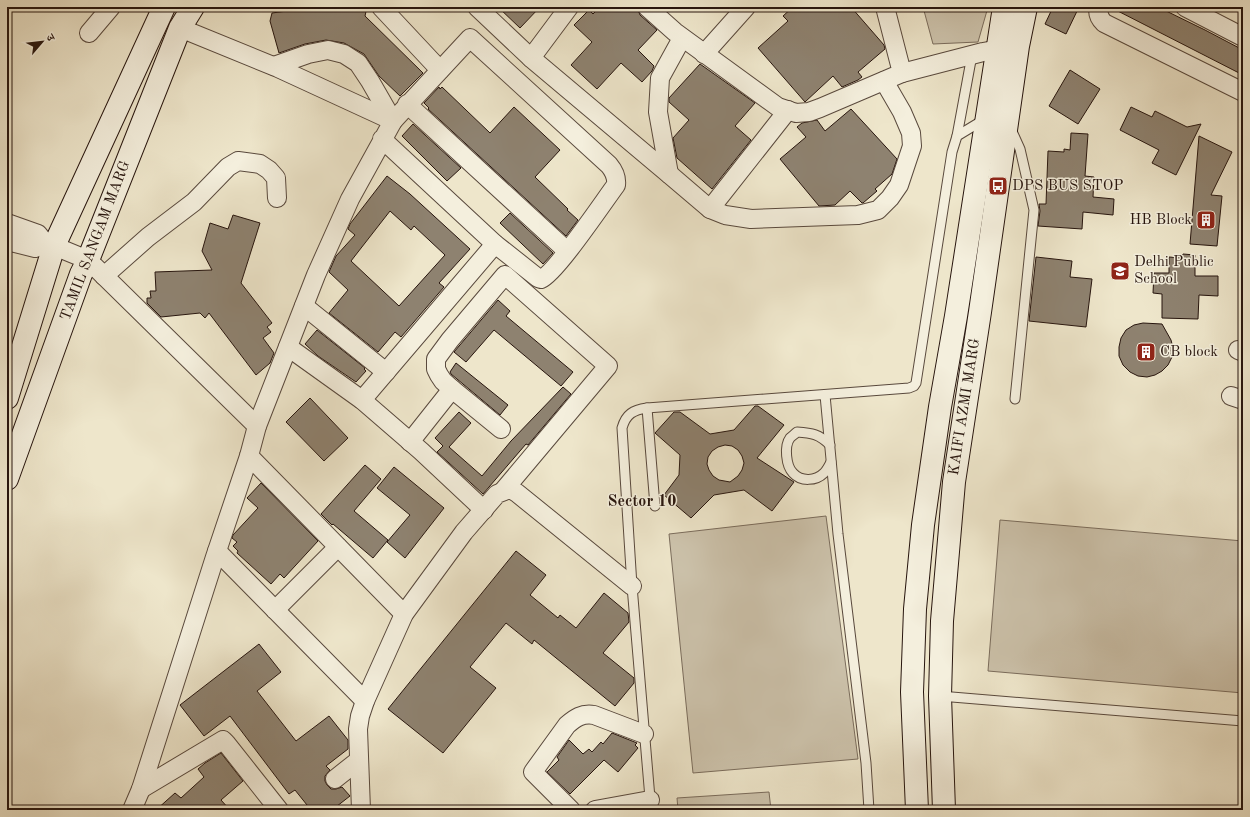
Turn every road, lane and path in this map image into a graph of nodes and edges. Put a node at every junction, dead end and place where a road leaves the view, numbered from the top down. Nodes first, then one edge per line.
1 (111, 7) edge
2 (164, 7) edge
3 (193, 7) edge
4 (381, 7) edge
5 (476, 7) edge
6 (569, 7) edge
7 (647, 7) edge
8 (746, 7) edge
9 (885, 7) edge
10 (1004, 7) edge
11 (1026, 7) edge
12 (1099, 7) edge
13 (1185, 7) edge
14 (180, 28) junction
15 (89, 33) dead end
16 (1243, 37) edge
17 (682, 38) junction
18 (1007, 48) junction
19 (704, 54) junction
20 (972, 55) junction
21 (531, 58) junction
22 (274, 66) junction
23 (440, 70) junction
24 (902, 73) junction
25 (884, 81) junction
26 (1243, 92) edge
27 (407, 104) junction
28 (788, 110) junction
29 (997, 119) junction
30 (393, 122) junction
31 (957, 136) junction
32 (382, 139) junction
33 (669, 174) junction
34 (277, 198) dead end
35 (710, 208) junction
36 (7, 223) edge
37 (7, 241) edge
38 (495, 244) junction
39 (50, 245) junction
40 (567, 252) junction
41 (88, 260) junction
42 (104, 276) junction
43 (304, 306) junction
44 (288, 347) junction
45 (386, 372) junction
46 (452, 389) junction
47 (825, 394) junction
48 (7, 398) edge
49 (1015, 399) dead end
50 (362, 400) junction
51 (647, 408) junction
52 (256, 426) junction
53 (501, 429) dead end
54 (410, 442) junction
55 (830, 445) junction
56 (249, 456) junction
57 (831, 462) junction
58 (7, 479) edge
59 (502, 491) junction
60 (655, 506) dead end
61 (484, 510) junction
62 (338, 547) junction
63 (217, 551) junction
64 (632, 586) junction
65 (275, 610) junction
66 (404, 614) junction
67 (940, 696) junction
68 (366, 701) junction
69 (1243, 721) edge
70 (644, 734) junction
71 (359, 760) junction
72 (335, 779) dead end
73 (141, 789) junction
74 (650, 805) edge
75 (132, 810) edge
76 (279, 810) edge
77 (361, 810) edge
78 (571, 810) edge
79 (595, 810) edge
80 (869, 810) edge
81 (917, 810) edge
82 (944, 810) edge

1 - 15 street
2 - 39 street, TAMIL SANGAM MARG
3 - 14 street, TAMIL SANGAM MARG
4 - 23 street
5 - 21 street
6 - 21 street
7 - 17 street
8 - 19 street
9 - 24 street
10 - 18 street
11 - 18 street, KAIFI AZMI MARG
12 - 26 street
13 - 16 street
14 - 22 street
14 - 41 street, TAMIL SANGAM MARG
17 - 19 street
17 - 33 street
18 - 20 street
18 - 29 street, KAIFI AZMI MARG
19 - 28 street
20 - 24 street
20 - 31 lane
21 - 33 street
22 - 30 street
22 - 30 street
23 - 27 street
23 - 40 street
24 - 25 street
25 - 28 street
25 - 35 street
27 - 30 street
27 - 40 street
28 - 35 street
29 - 31 lane
29 - 49 lane
29 - 67 street, KAIFI AZMI MARG
29 - 81 street
30 - 32 street
31 - 47 lane
32 - 38 street
32 - 43 street
33 - 35 street
34 - 42 street
36 - 39 street
37 - 39 street
38 - 40 street
38 - 45 street
39 - 41 street
39 - 48 street, TAMIL SANGAM MARG
41 - 42 street
41 - 58 street, TAMIL SANGAM MARG
42 - 52 street
43 - 44 street
43 - 45 street
44 - 50 street
44 - 52 street
45 - 50 street
46 - 53 street
46 - 54 street
46 - 59 street
47 - 51 lane
47 - 55 lane
50 - 54 street
51 - 60 lane
51 - 64 lane
52 - 56 street
54 - 61 street
55 - 57 lane
55 - 57 lane
56 - 62 street
56 - 63 street
57 - 80 lane
59 - 61 street
59 - 64 street
61 - 66 street
62 - 65 street
62 - 66 street
63 - 65 street
63 - 73 street
64 - 70 lane
65 - 68 street
66 - 68 street
67 - 69 lane
67 - 82 street, KAIFI AZMI MARG
68 - 71 street
70 - 74 lane
70 - 78 street
71 - 72 street
71 - 77 street
73 - 75 street
73 - 76 street
74 - 79 street

